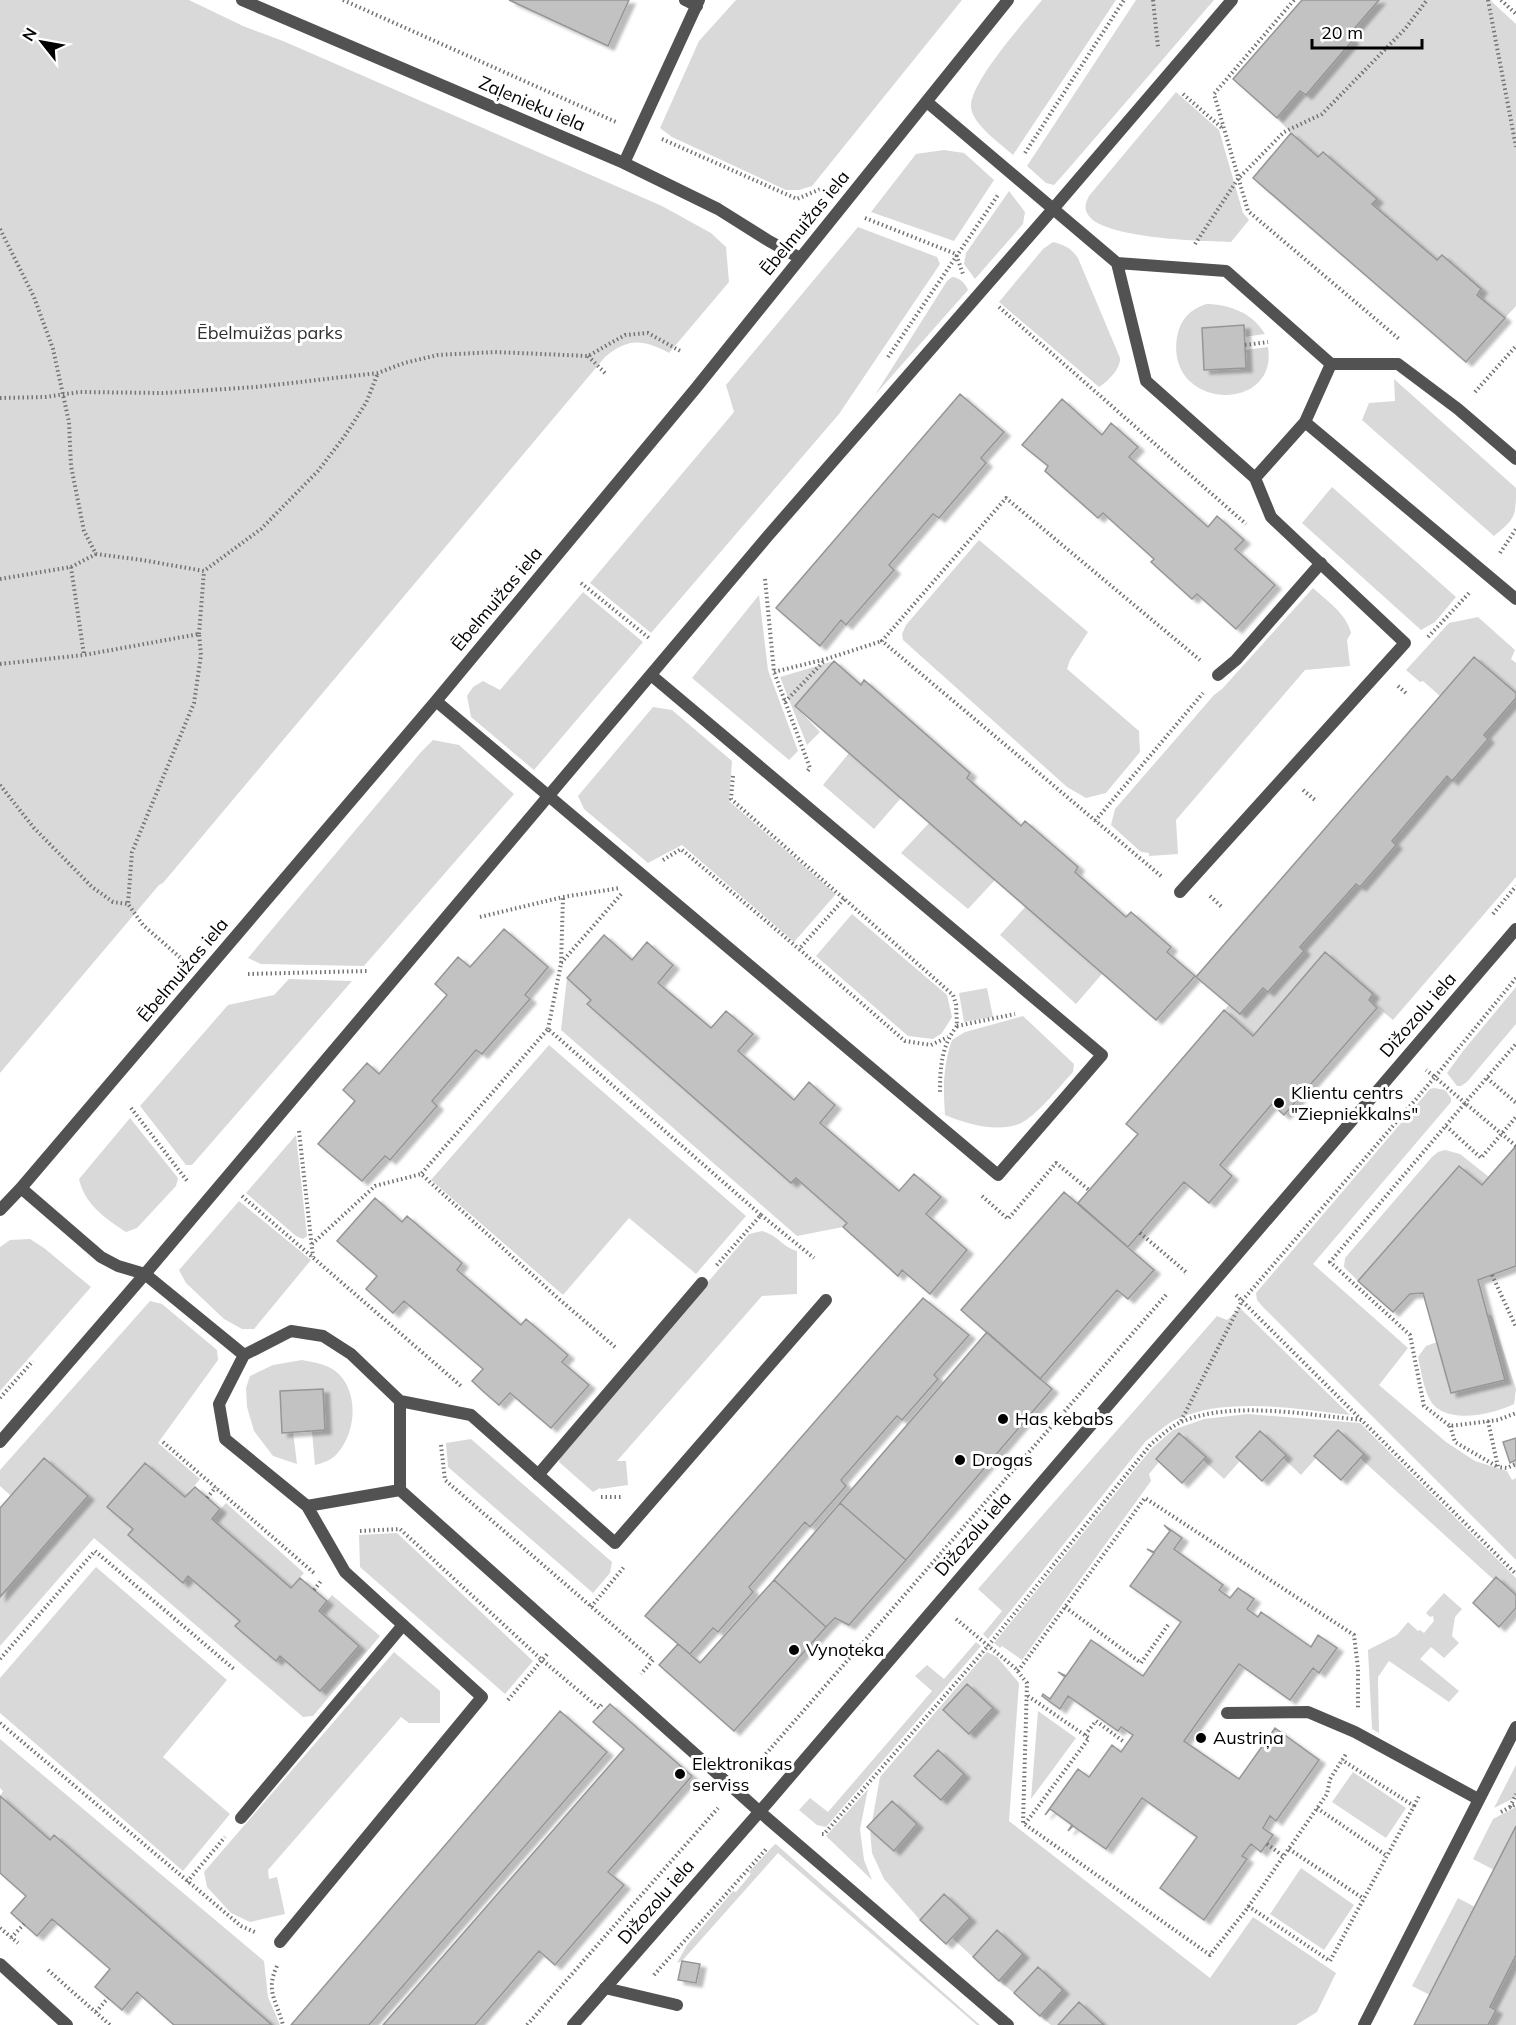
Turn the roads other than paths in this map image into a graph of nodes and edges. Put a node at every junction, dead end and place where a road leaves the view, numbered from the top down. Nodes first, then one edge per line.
1 (242, 0) edge
2 (1008, 0) edge
3 (1232, 0) edge
4 (694, 2) edge
5 (927, 102) junction
6 (624, 163) junction
7 (1053, 209) junction
8 (800, 258) junction
9 (1117, 263) junction
10 (1332, 364) junction
11 (1305, 422) junction
12 (1516, 459) edge
13 (1255, 478) junction
14 (1321, 563) junction
15 (1516, 599) edge
16 (651, 675) junction
17 (1218, 675) road end
18 (436, 701) junction
19 (548, 797) junction
20 (1180, 892) road end
21 (1516, 928) edge
22 (21, 1188) junction
23 (0, 1210) edge
24 (145, 1274) junction
25 (702, 1282) road end
26 (826, 1300) dead end
27 (244, 1355) junction
28 (400, 1401) junction
29 (0, 1442) edge
30 (538, 1475) junction
31 (400, 1490) junction
32 (308, 1506) junction
33 (403, 1625) junction
34 (1227, 1713) dead end
35 (1516, 1727) edge
36 (1478, 1798) junction
37 (760, 1812) junction
38 (241, 1818) road end
39 (280, 1942) road end
40 (0, 1964) edge
41 (605, 1988) junction
42 (676, 2005) dead end
43 (67, 2025) edge
44 (573, 2025) edge
45 (1008, 2025) edge
46 (1364, 2025) edge

1 - 6 street, Zaļenieku iela
2 - 5 street, Ēbelmuižas iela
3 - 7 street
4 - 6 street
5 - 7 street
5 - 8 street, Ēbelmuižas iela
6 - 8 street, Zaļenieku iela
7 - 9 street
7 - 16 street
8 - 18 street, Ēbelmuižas iela
9 - 10 street
9 - 13 street
10 - 11 street
10 - 12 street
11 - 13 street
11 - 15 street
13 - 14 street
14 - 17 street
14 - 20 street
16 - 19 street
16 - 19 street
18 - 19 street
18 - 22 street, Ēbelmuižas iela
19 - 24 street
21 - 37 street, Dižozolu iela
22 - 23 street, Ēbelmuižas iela
22 - 24 street
24 - 27 street
24 - 29 street
25 - 30 street
26 - 30 street
27 - 28 street
27 - 32 street
28 - 30 street
28 - 31 street
31 - 32 street
31 - 37 street
32 - 33 street
33 - 38 street
33 - 39 street
34 - 36 street
35 - 36 street
36 - 46 street
37 - 41 street, Dižozolu iela
37 - 45 street
40 - 43 street
41 - 42 street
41 - 44 street, Dižozolu iela

